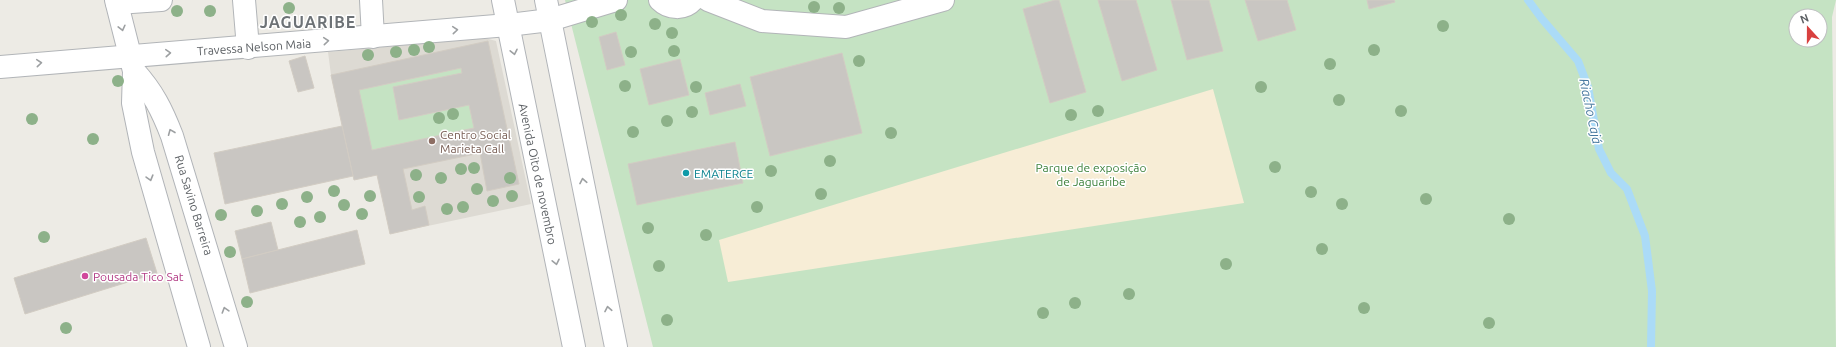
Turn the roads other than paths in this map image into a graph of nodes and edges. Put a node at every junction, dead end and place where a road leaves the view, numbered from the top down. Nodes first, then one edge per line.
1 (161, 0) edge
2 (244, 0) edge
3 (371, 0) edge
4 (503, 0) edge
5 (616, 0) edge
6 (660, 0) edge
7 (693, 0) edge
8 (708, 0) edge
9 (943, 0) edge
10 (117, 2) edge
11 (548, 10) edge
12 (508, 25) junction
13 (373, 37) junction
14 (248, 48) junction
15 (132, 63) junction
16 (0, 67) edge
17 (198, 347) edge
18 (236, 347) edge
19 (574, 347) edge
20 (616, 347) edge

1 - 10 street
2 - 14 street
3 - 13 street
4 - 12 street, Avenida Oito de novembro
5 - 11 street, Travessa Nelson Maia
6 - 7 street
8 - 9 street
10 -> 15 street, Rua Savino Barreira
11 - 12 street, Travessa Nelson Maia
20 -> 11 street
13 -> 12 street, Travessa Nelson Maia
12 -> 19 street, Avenida Oito de novembro
14 -> 13 street, Travessa Nelson Maia
15 -> 14 street, Travessa Nelson Maia
16 -> 15 street, Travessa Nelson Maia
15 -> 17 street, Rua Savino Barreira
18 -> 15 street, Rua Savino Barreira

